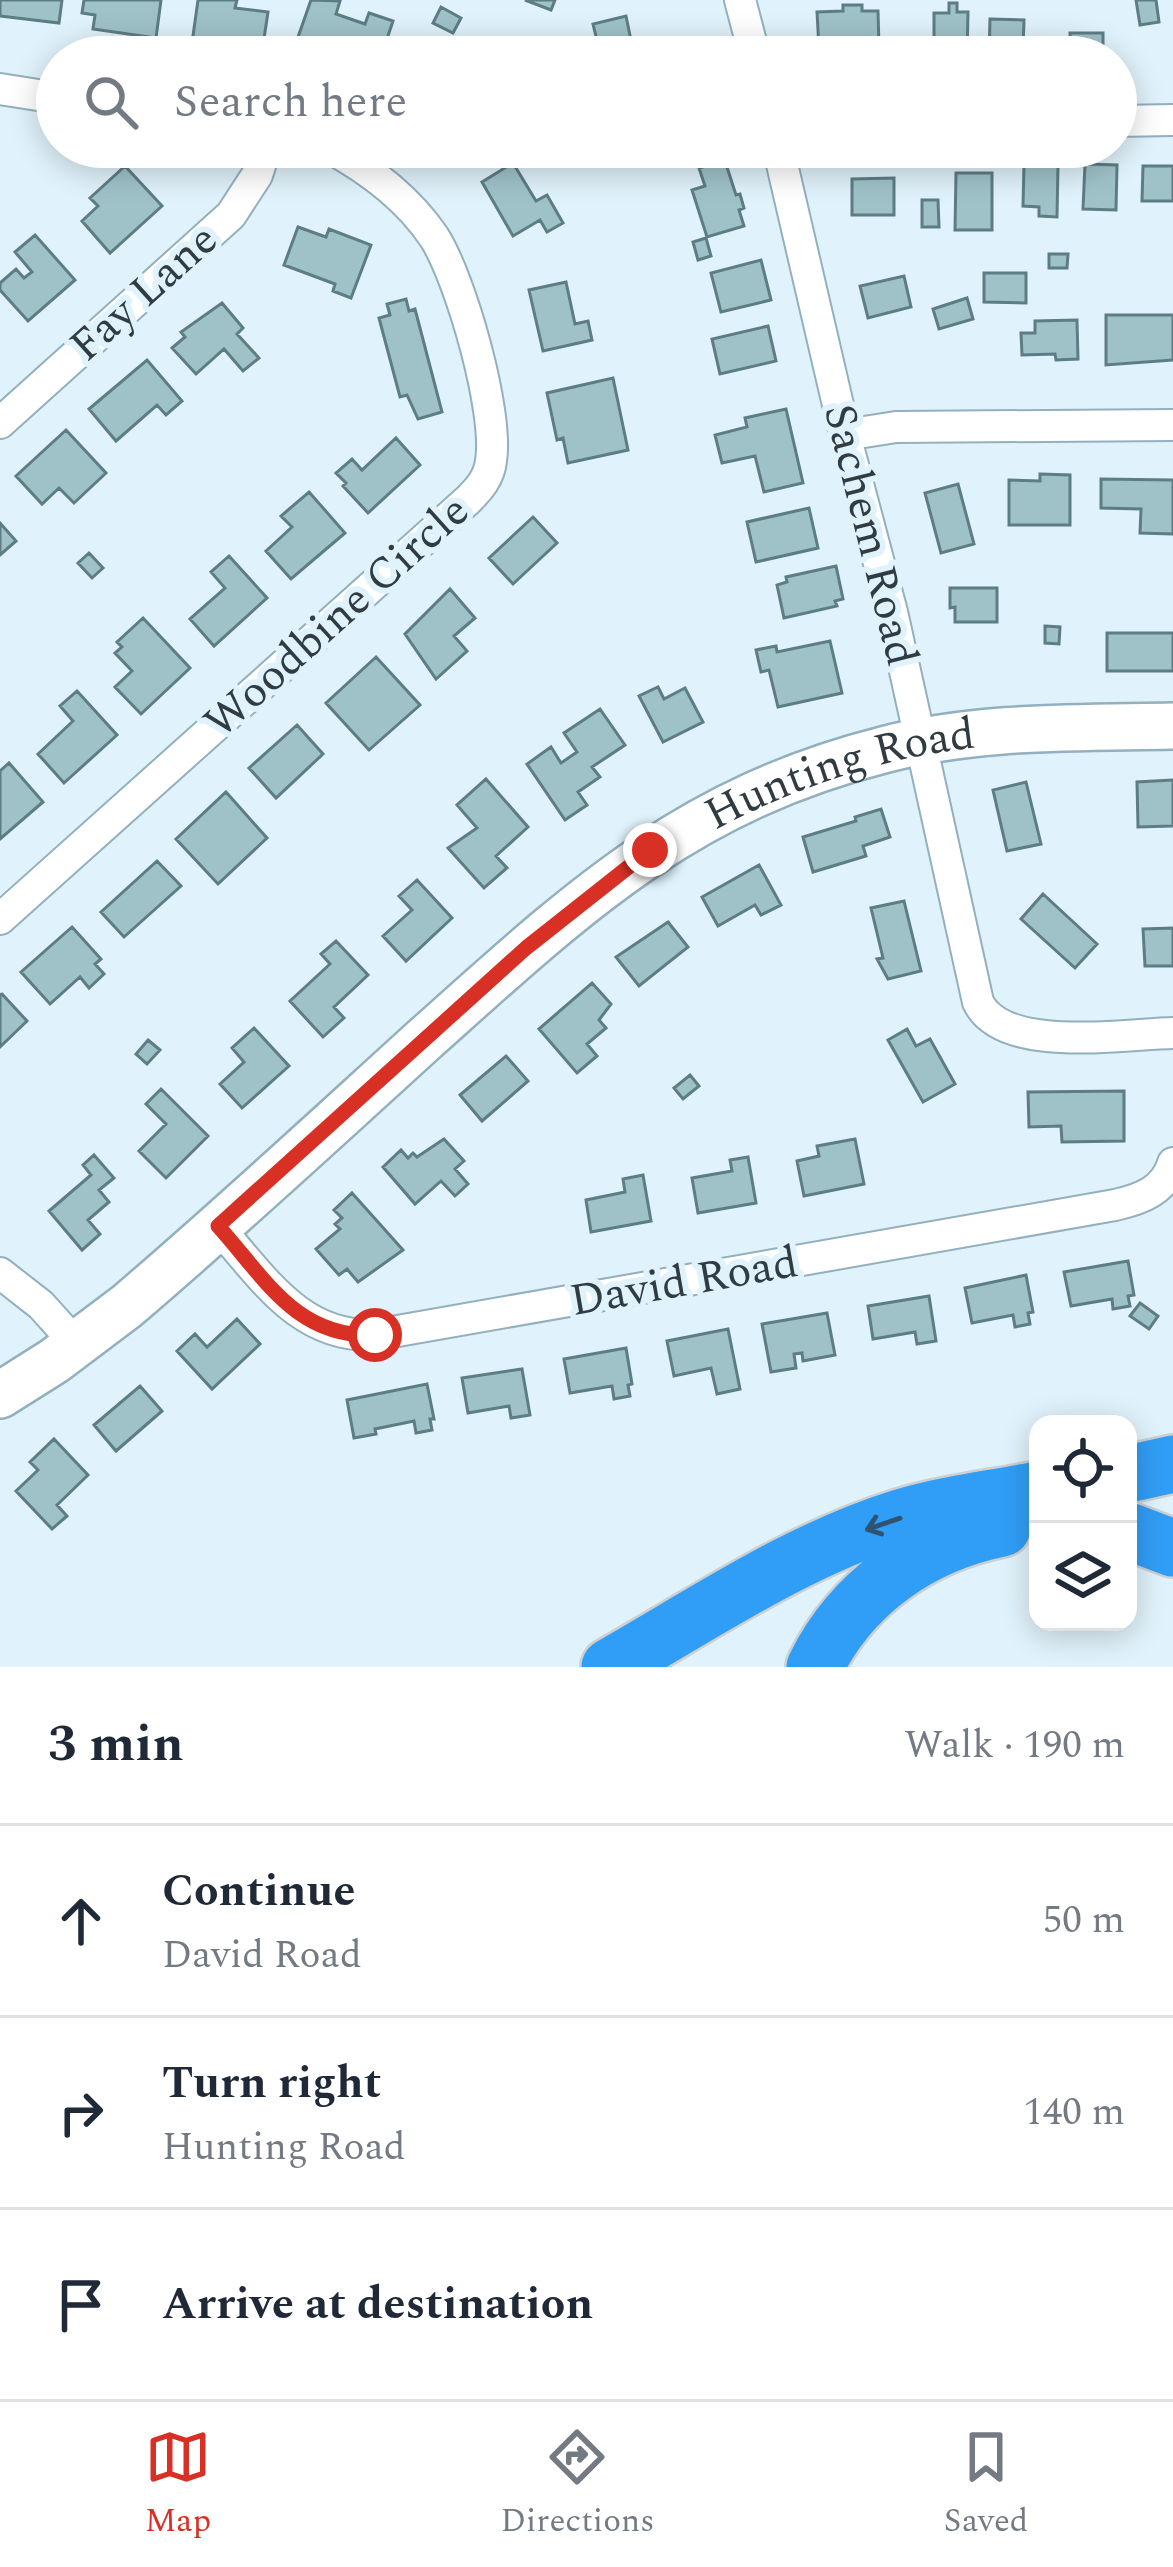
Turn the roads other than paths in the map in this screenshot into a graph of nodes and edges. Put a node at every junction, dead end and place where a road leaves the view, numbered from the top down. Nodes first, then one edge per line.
1 (740, 0) edge
2 (749, 36) edge
3 (0, 89) edge
4 (36, 95) edge
5 (1173, 120) edge
6 (1137, 121) edge
7 (259, 168) edge
8 (361, 168) edge
9 (783, 168) edge
10 (0, 423) edge
11 (1173, 425) edge
12 (845, 435) junction
13 (1173, 726) edge
14 (919, 741) junction
15 (0, 919) edge
16 (1173, 1034) edge
17 (1173, 1163) edge
18 (218, 1226) junction
19 (0, 1273) edge
20 (77, 1345) junction
21 (0, 1395) edge
22 (1173, 1464) edge
23 (1137, 1472) edge
24 (1029, 1492) edge
25 (1029, 1525) edge
26 (1137, 1535) edge
27 (1173, 1549) edge
28 (610, 1667) edge
29 (815, 1667) edge

1 - 2 street
3 - 4 street
5 - 6 street
7 - 10 street, Fay Lane
8 - 15 street, Woodbine Circle
9 - 12 street, Sachem Road
11 - 12 street
12 - 14 street, Sachem Road
13 - 14 main road, Hunting Road
14 - 16 street, Sachem Road
14 - 18 main road, Hunting Road
17 - 18 street, David Road
18 - 20 main road, Hunting Road
19 - 20 street
20 - 21 main road, Hunting Road
22 - 23 highway
24 -> 28 highway
25 - 29 highway
26 - 27 highway

